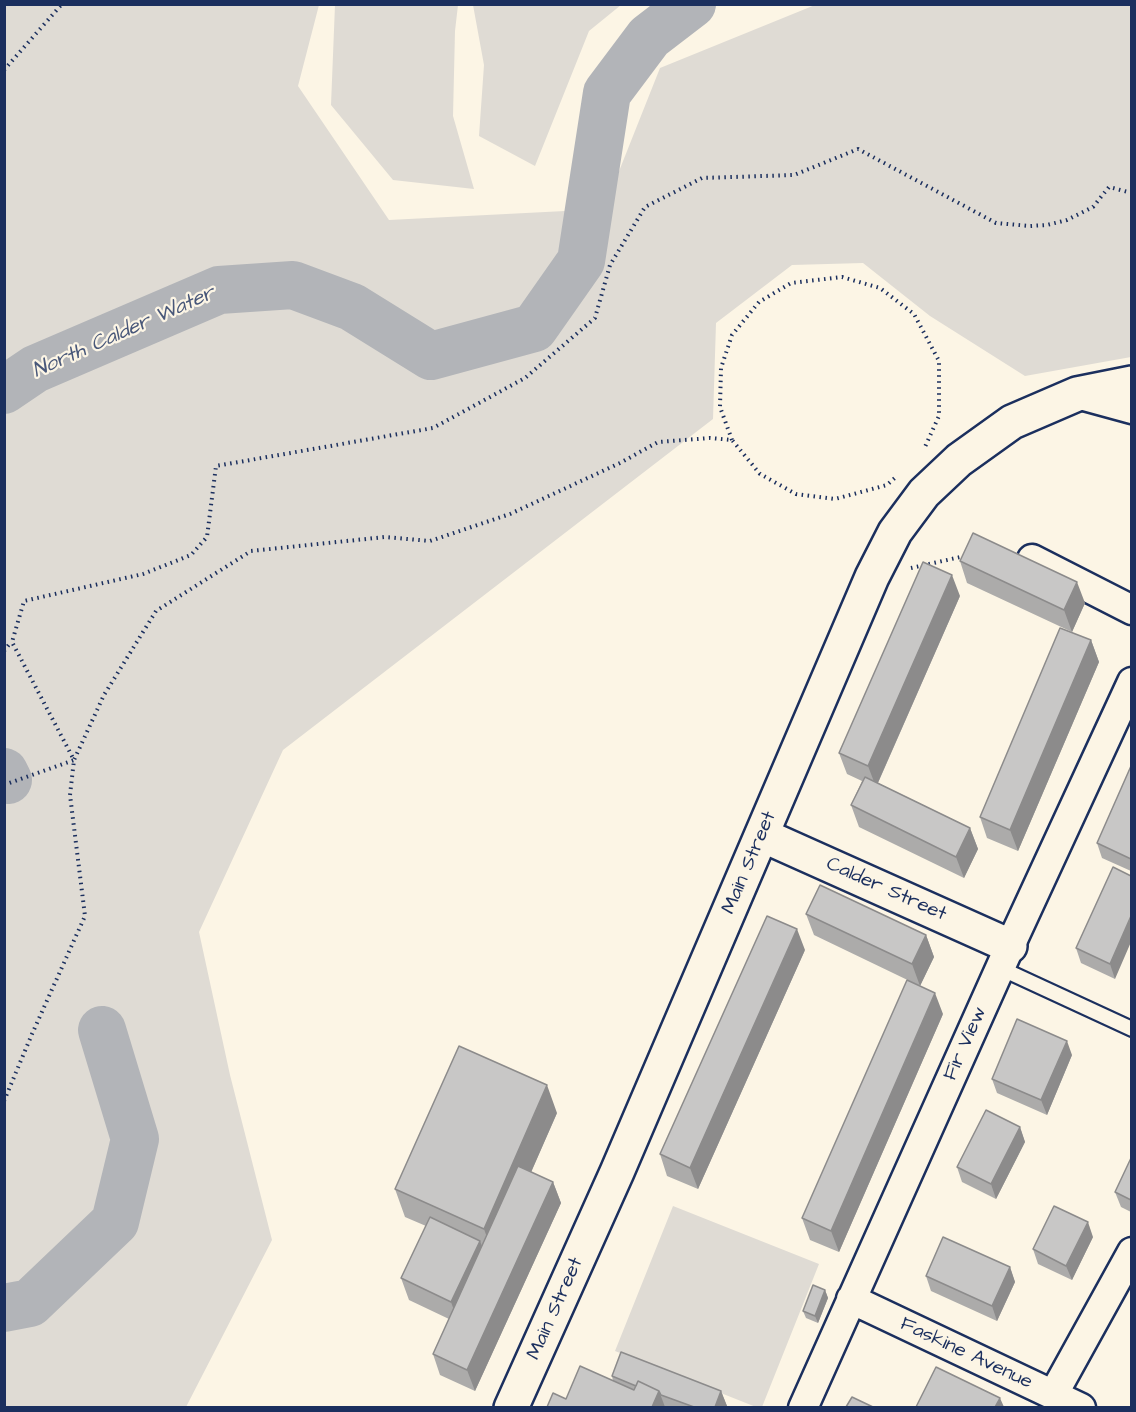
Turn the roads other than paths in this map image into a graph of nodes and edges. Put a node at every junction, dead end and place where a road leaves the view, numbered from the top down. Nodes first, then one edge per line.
1 (1131, 383) edge
2 (1077, 394) junction
3 (1131, 409) edge
4 (1032, 559) edge
5 (1131, 610) edge
6 (1131, 681) edge
7 (762, 835) junction
8 (1005, 957) junction
9 (1131, 1029) edge
10 (1131, 1252) edge
11 (851, 1299) junction
12 (1053, 1395) junction
13 (511, 1407) edge
14 (803, 1407) edge
15 (1081, 1407) edge

1 - 2 main road, Main Street
2 - 3 street
2 - 7 main road, Main Street
4 - 5 street
6 - 8 street, Fir View
7 - 8 main road, Calder Street
7 - 13 main road, Main Street
8 - 9 lane
8 - 11 street, Fir View
10 - 12 street
11 - 12 street, Faskine Avenue
11 - 14 street, Fir View
12 - 15 street, Faskine Avenue

